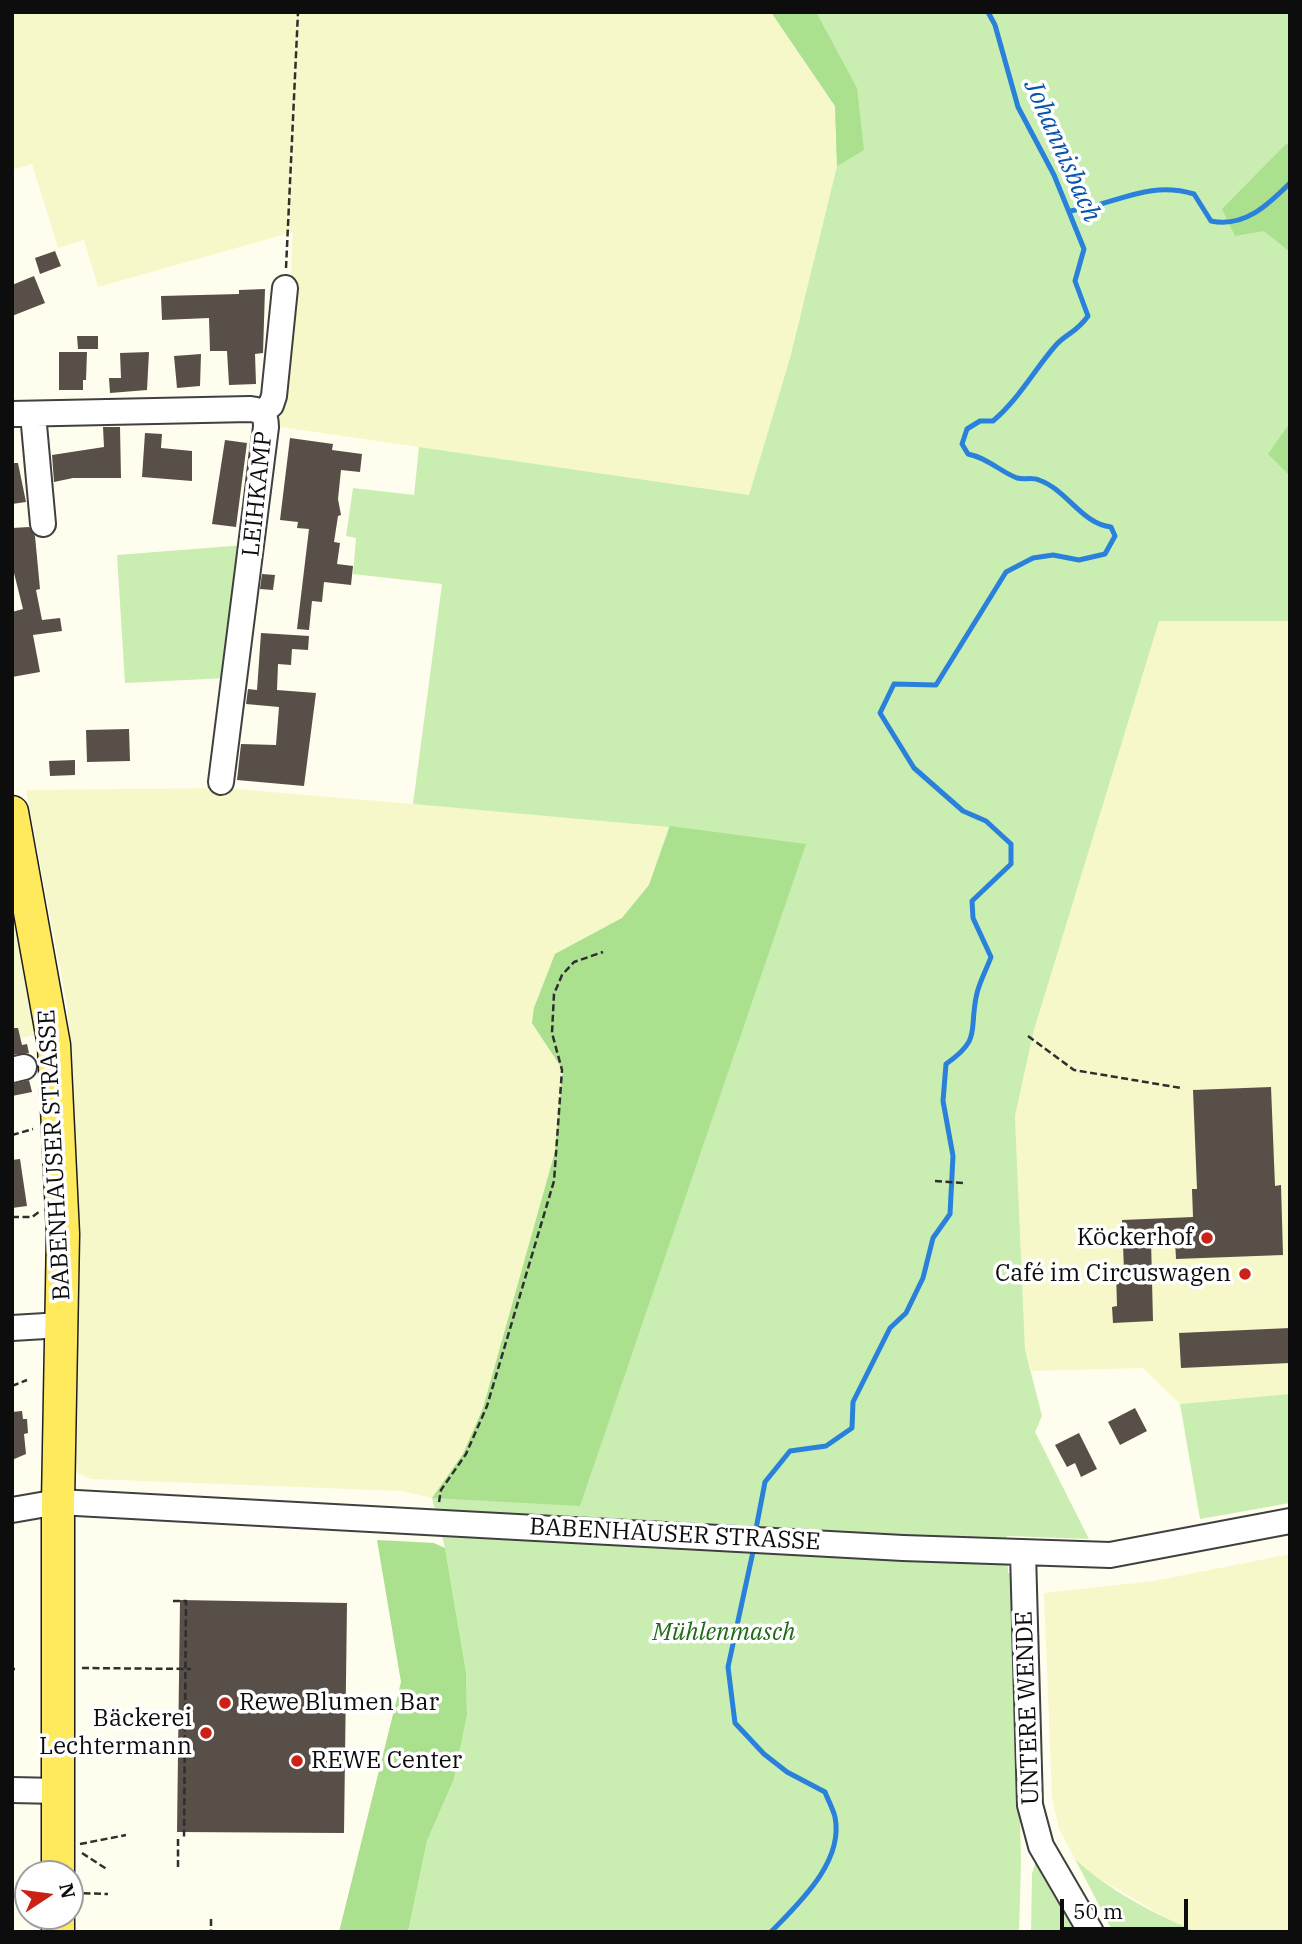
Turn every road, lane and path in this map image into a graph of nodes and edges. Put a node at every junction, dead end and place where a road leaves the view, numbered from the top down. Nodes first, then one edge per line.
1 (298, 12) edge
2 (285, 288) joint
3 (262, 412) junction
4 (23, 414) edge
5 (43, 524) dead end
6 (221, 782) dead end
7 (12, 812) edge
8 (603, 952) dead end
9 (1028, 1036) dead end
10 (1181, 1088) dead end
11 (41, 1127) dead end
12 (12, 1135) edge
13 (935, 1181) dead end
14 (963, 1182) dead end
15 (41, 1211) dead end
16 (12, 1217) edge
17 (62, 1325) junction
18 (12, 1328) edge
19 (27, 1380) dead end
20 (12, 1386) edge
21 (58, 1502) junction
22 (12, 1510) edge
23 (1290, 1521) edge
24 (434, 1522) junction
25 (1023, 1553) junction
26 (173, 1601) dead end
27 (186, 1645) junction
28 (191, 1645) dead end
29 (186, 1657) junction
30 (191, 1657) dead end
31 (58, 1669) junction
32 (188, 1669) junction
33 (12, 1790) edge
34 (58, 1791) junction
35 (126, 1835) dead end
36 (178, 1839) dead end
37 (184, 1839) dead end
38 (64, 1842) junction
39 (61, 1860) edge
40 (108, 1870) dead end
41 (178, 1870) dead end
42 (84, 1894) edge
43 (108, 1894) dead end
44 (211, 1919) dead end
45 (211, 1932) edge
46 (1091, 1932) edge

1 - 2 path
2 - 3 street
3 - 4 street, LEIHKAMP
3 - 6 street, LEIHKAMP
4 - 5 street
7 - 17 main road, BABENHAUSER STRASSE
8 - 24 path
9 - 10 path
11 - 12 path
13 - 14 path
15 - 16 path
17 - 18 street
17 - 21 main road, BABENHAUSER STRASSE
19 - 20 path
21 - 22 street, BABENHAUSER STRASSE
21 - 24 street, BABENHAUSER STRASSE
21 - 31 main road
23 - 25 street, BABENHAUSER STRASSE
24 - 25 street, BABENHAUSER STRASSE
25 - 46 street, UNTERE WENDE
26 - 27 path
27 - 28 path
27 - 29 path
29 - 30 path
29 - 32 path
31 - 32 path
31 - 34 main road
32 - 37 path
33 - 34 street
34 - 38 main road
35 - 38 path
36 - 41 path
38 - 39 main road
38 - 40 path
42 - 43 path
44 - 45 path

